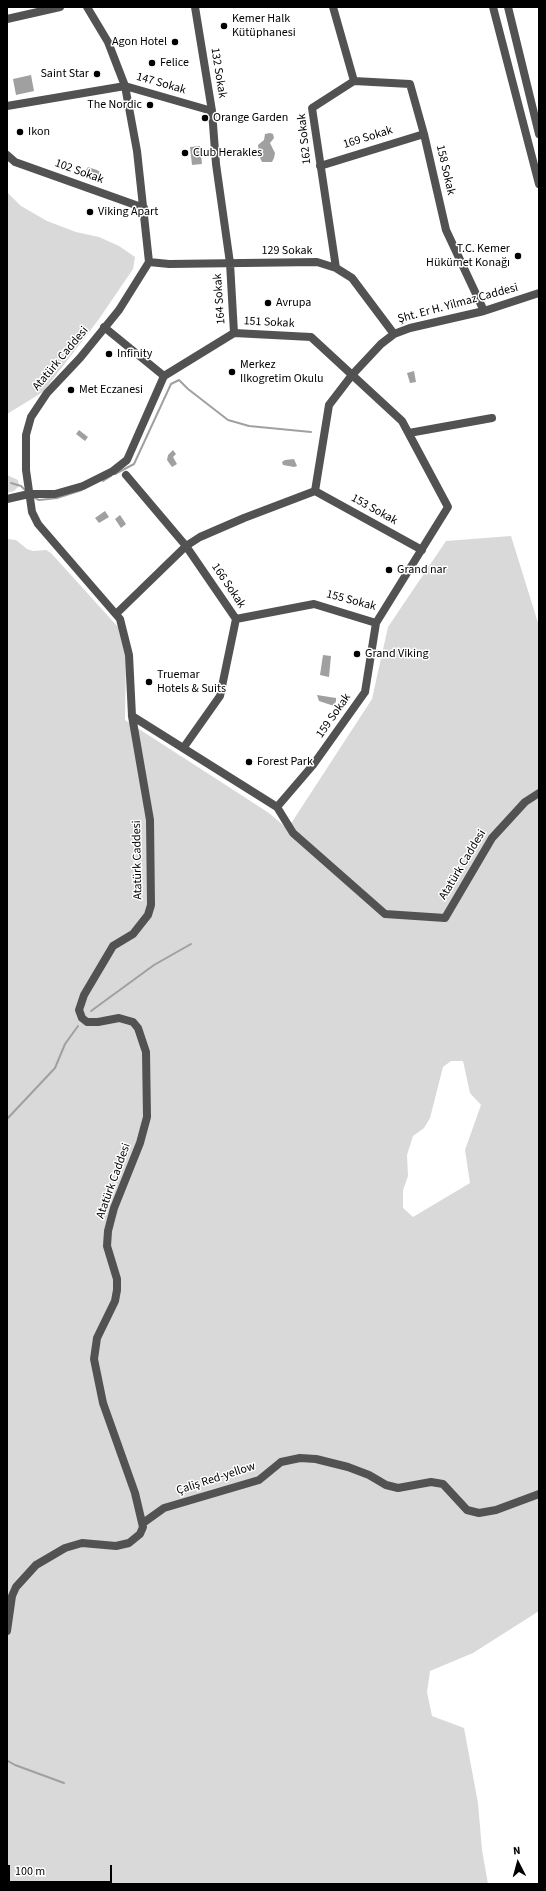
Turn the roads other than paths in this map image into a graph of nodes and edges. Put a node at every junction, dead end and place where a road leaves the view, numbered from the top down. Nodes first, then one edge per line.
1 (60, 7) edge
2 (87, 7) edge
3 (195, 7) edge
4 (333, 7) edge
5 (486, 7) edge
6 (508, 7) edge
7 (494, 10) edge
8 (7, 19) edge
9 (354, 81) junction
10 (125, 86) junction
11 (7, 106) edge
12 (212, 111) junction
13 (424, 134) junction
14 (539, 134) edge
15 (7, 155) edge
16 (320, 166) junction
17 (539, 184) edge
18 (144, 208) junction
19 (149, 262) junction
20 (230, 263) junction
21 (336, 268) junction
22 (539, 293) edge
23 (484, 310) junction
24 (104, 327) junction
25 (234, 333) junction
26 (394, 334) junction
27 (352, 375) junction
28 (164, 376) junction
29 (492, 418) dead end
30 (409, 433) junction
31 (126, 475) dead end
32 (315, 491) junction
33 (29, 494) junction
34 (7, 499) edge
35 (186, 546) junction
36 (422, 550) junction
37 (117, 614) junction
38 (236, 619) junction
39 (376, 623) junction
40 (132, 716) junction
41 (184, 747) junction
42 (539, 793) edge
43 (277, 807) junction
44 (539, 1494) edge
45 (143, 1523) junction
46 (7, 1631) edge

1 - 8 street
2 - 10 street
3 - 12 street, 132 Sokak
4 - 9 street
5 - 7 street
6 - 14 street
7 - 17 street
9 - 13 street, 158 Sokak
9 - 16 street, 162 Sokak
10 - 11 street, 147 Sokak
10 - 12 street, 147 Sokak
10 - 18 street
12 - 20 street, 132 Sokak
13 - 16 street, 169 Sokak
13 - 23 street, 158 Sokak
15 - 18 street, 102 Sokak
16 - 21 street, 162 Sokak
18 - 19 street
19 - 20 street, 129 Sokak
19 - 24 street, Atatürk Caddesi
20 - 21 street, 129 Sokak
20 - 25 street, 164 Sokak
21 - 26 street, 129 Sokak
22 - 23 street, Şht. Er H. Yilmaz Caddesi
23 - 26 street, Şht. Er H. Yilmaz Caddesi
24 - 28 street
24 - 33 street, Atatürk Caddesi
25 - 27 street, 151 Sokak
25 - 28 street, 151 Sokak
26 - 27 street, Şht. Er H. Yilmaz Caddesi
27 - 30 street, 151 Sokak
27 - 32 street, Şht. Er H. Yilmaz Caddesi
28 - 33 street
29 - 30 street
30 - 36 street, 151 Sokak
31 - 35 street, 166 Sokak
32 - 35 street
32 - 36 street, 153 Sokak
33 - 34 street
33 - 37 street, Atatürk Caddesi
35 - 37 street
35 - 38 street, 166 Sokak
36 - 39 street, 155 Sokak
37 - 40 street, Atatürk Caddesi
38 - 39 street, 155 Sokak
38 - 41 street, 166 Sokak
39 - 43 street, 159 Sokak
40 - 41 street, Atatürk Caddesi
40 - 45 street, Atatürk Caddesi
41 - 43 street, Atatürk Caddesi
42 - 43 street, Atatürk Caddesi
44 - 45 street, Çaliş Red-yellow
45 - 46 street

